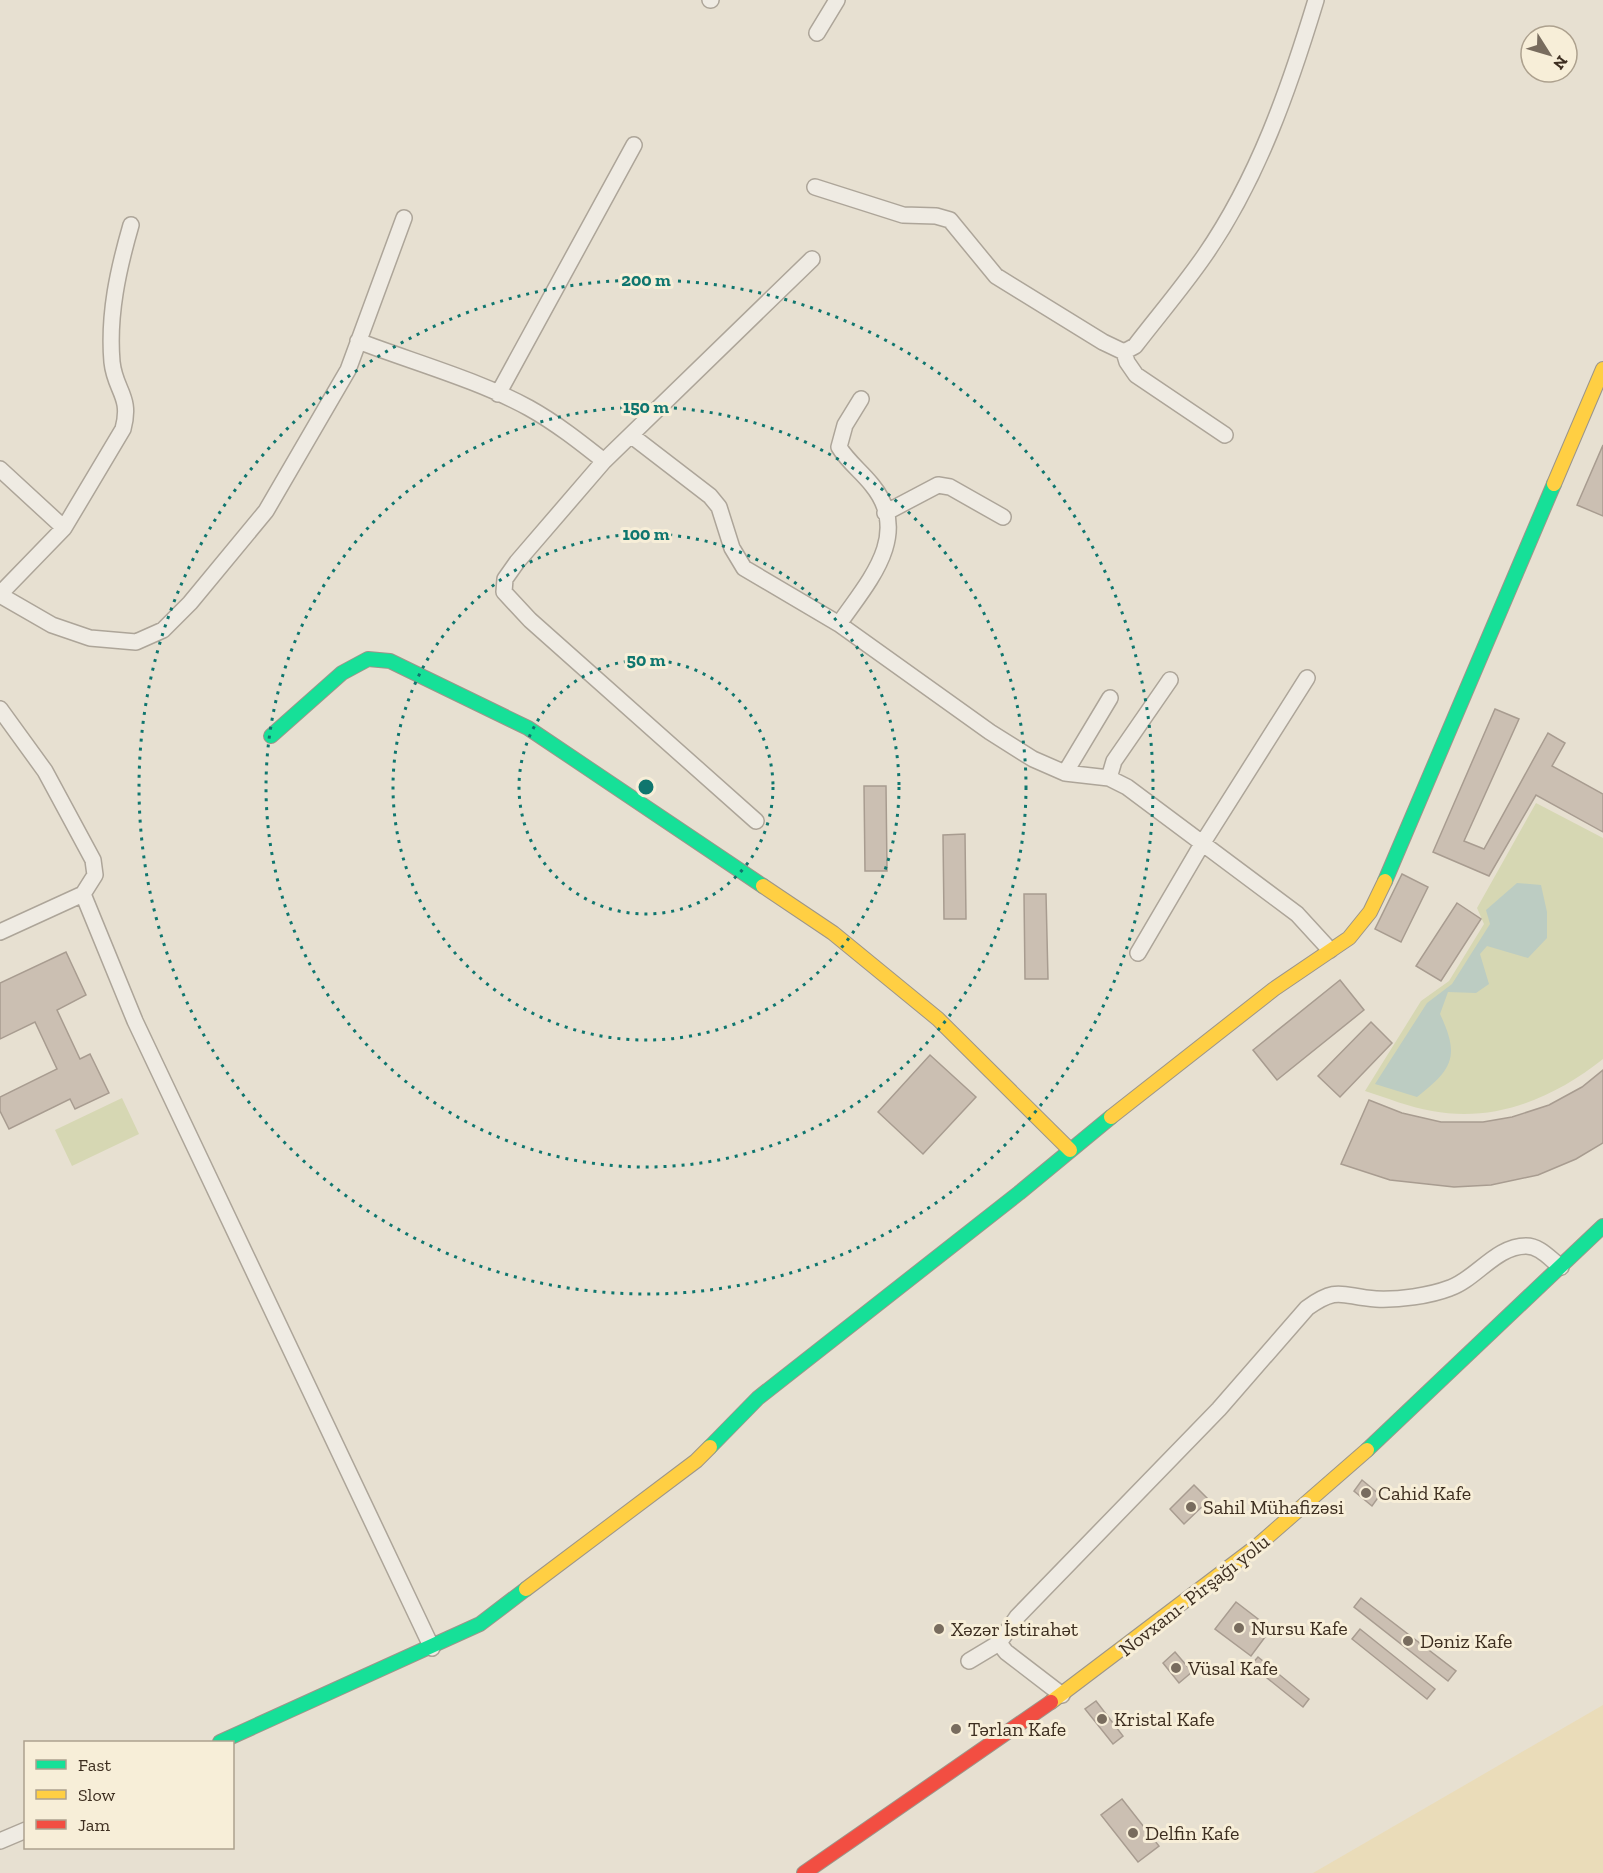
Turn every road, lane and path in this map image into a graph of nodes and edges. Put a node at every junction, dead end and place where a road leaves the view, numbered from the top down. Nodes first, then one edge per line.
1 (837, 0) edge
2 (1316, 0) edge
3 (818, 33) dead end
4 (634, 145) dead end
5 (815, 188) dead end
6 (404, 218) dead end
7 (131, 225) dead end
8 (812, 259) dead end
9 (358, 341) junction
10 (1124, 352) junction
11 (1603, 369) edge
12 (498, 393) junction
13 (861, 399) dead end
14 (1225, 435) dead end
15 (632, 436) junction
16 (604, 461) junction
17 (0, 469) edge
18 (885, 513) junction
19 (1003, 517) dead end
20 (64, 528) junction
21 (0, 594) edge
22 (838, 624) junction
23 (1306, 678) dead end
24 (1170, 680) dead end
25 (1110, 698) dead end
26 (0, 709) edge
27 (271, 736) dead end
28 (1065, 773) junction
29 (1109, 778) junction
30 (756, 821) dead end
31 (1202, 844) junction
32 (83, 894) junction
33 (0, 932) edge
34 (1330, 950) junction
35 (1138, 953) dead end
36 (1070, 1150) junction
37 (1603, 1226) edge
38 (1561, 1267) junction
39 (999, 1643) junction
40 (432, 1648) junction
41 (969, 1661) dead end
42 (1062, 1695) junction
43 (224, 1741) edge
44 (24, 1831) edge
45 (0, 1841) edge
46 (804, 1873) edge

1 - 3 street
2 - 10 street
4 - 12 street
5 - 10 street
6 - 9 street
7 - 20 street
8 - 15 street
9 - 12 street
9 - 21 street
10 - 14 street
11 - 34 street
12 - 16 street
13 - 18 street
15 - 16 street
15 - 22 street
16 - 30 street
17 - 20 street
18 - 19 street
18 - 22 street
20 - 21 street
22 - 28 street
23 - 31 street
24 - 29 street
25 - 28 street
26 - 32 street
27 - 36 street
28 - 29 street
29 - 31 street
31 - 34 street
31 - 35 street
32 - 33 street
32 - 40 street
34 - 36 street
36 - 40 street
37 - 38 street, Novxanı- Pirşağı yolu
38 - 39 street
38 - 42 street, Novxanı- Pirşağı yolu
39 - 41 street
39 - 42 street
40 - 43 street
42 - 46 street, Novxanı- Pirşağı yolu
44 - 45 street

